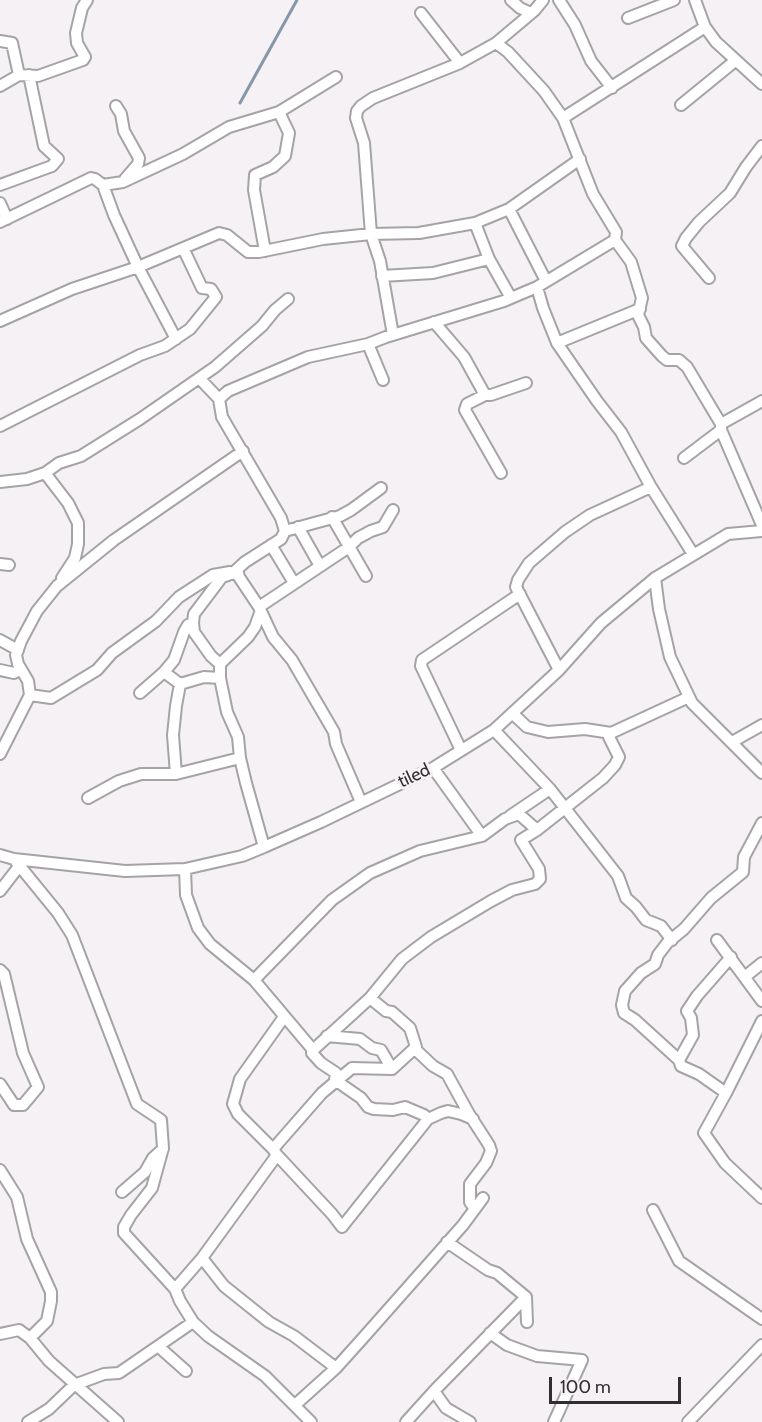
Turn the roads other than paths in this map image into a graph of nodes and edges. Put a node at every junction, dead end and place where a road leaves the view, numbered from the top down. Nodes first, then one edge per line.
1 (87, 0) edge
2 (511, 0) edge
3 (543, 0) edge
4 (559, 0) edge
5 (674, 0) edge
6 (695, 0) edge
7 (421, 13) dead end
8 (531, 13) junction
9 (628, 18) dead end
10 (705, 27) junction
11 (0, 41) edge
12 (496, 43) junction
13 (735, 61) junction
14 (460, 63) junction
15 (24, 75) junction
16 (336, 77) dead end
17 (762, 84) edge
18 (0, 86) edge
19 (612, 88) junction
20 (681, 105) dead end
21 (116, 106) dead end
22 (279, 112) junction
23 (563, 118) junction
24 (762, 146) edge
25 (580, 159) junction
26 (123, 182) junction
27 (0, 185) edge
28 (102, 185) junction
29 (0, 203) edge
30 (509, 209) junction
31 (3, 220) edge
32 (475, 223) junction
33 (371, 234) junction
34 (615, 240) junction
35 (183, 248) junction
36 (265, 251) junction
37 (489, 259) junction
38 (138, 267) junction
39 (382, 276) junction
40 (709, 278) dead end
41 (542, 284) junction
42 (511, 298) junction
43 (288, 299) dead end
44 (640, 309) junction
45 (0, 321) edge
46 (434, 322) junction
47 (393, 335) junction
48 (176, 339) junction
49 (557, 343) junction
50 (368, 344) junction
51 (200, 379) junction
52 (382, 380) dead end
53 (526, 383) dead end
54 (485, 395) junction
55 (219, 399) junction
56 (762, 401) edge
57 (0, 426) edge
58 (721, 427) junction
59 (243, 450) junction
60 (684, 458) dead end
61 (45, 473) junction
62 (501, 473) dead end
63 (0, 482) edge
64 (651, 487) junction
65 (381, 488) dead end
66 (393, 510) dead end
67 (332, 517) junction
68 (762, 525) edge
69 (298, 527) junction
70 (285, 531) junction
71 (762, 531) edge
72 (271, 546) junction
73 (349, 547) junction
74 (693, 554) junction
75 (320, 566) junction
76 (235, 572) junction
77 (366, 576) dead end
78 (655, 578) junction
79 (294, 583) junction
80 (57, 586) junction
81 (520, 594) junction
82 (259, 610) junction
83 (194, 623) junction
84 (0, 640) edge
85 (18, 651) junction
86 (220, 664) junction
87 (21, 669) junction
88 (0, 670) edge
89 (559, 670) junction
90 (164, 672) junction
91 (220, 678) junction
92 (180, 684) junction
93 (140, 693) dead end
94 (30, 695) junction
95 (689, 697) junction
96 (512, 713) junction
97 (762, 725) edge
98 (494, 730) junction
99 (611, 733) junction
100 (732, 742) junction
101 (461, 750) junction
102 (0, 754) edge
103 (240, 758) junction
104 (433, 768) junction
105 (762, 772) edge
106 (176, 774) junction
107 (550, 789) junction
108 (88, 798) dead end
109 (361, 802) junction
110 (564, 808) junction
111 (505, 819) junction
112 (762, 823) edge
113 (537, 831) junction
114 (482, 836) junction
115 (264, 847) junction
116 (0, 855) edge
117 (17, 862) junction
118 (185, 869) junction
119 (0, 891) edge
120 (672, 939) junction
121 (717, 940) dead end
122 (732, 957) junction
123 (762, 963) edge
124 (0, 970) edge
125 (746, 976) junction
126 (254, 980) junction
127 (370, 998) junction
128 (762, 1001) edge
129 (284, 1017) junction
130 (762, 1021) edge
131 (327, 1036) junction
132 (415, 1049) junction
133 (313, 1050) junction
134 (679, 1060) junction
135 (392, 1069) junction
136 (335, 1080) junction
137 (0, 1084) edge
138 (726, 1093) junction
139 (428, 1119) junction
140 (473, 1119) junction
141 (163, 1148) junction
142 (275, 1152) junction
143 (0, 1170) edge
144 (0, 1186) edge
145 (122, 1192) dead end
146 (760, 1194) edge
147 (17, 1197) junction
148 (483, 1198) dead end
149 (475, 1209) junction
150 (653, 1210) dead end
151 (447, 1242) junction
152 (202, 1258) junction
153 (175, 1289) junction
154 (526, 1297) junction
155 (762, 1319) edge
156 (193, 1322) junction
157 (527, 1322) dead end
158 (490, 1333) junction
159 (0, 1334) edge
160 (30, 1338) junction
161 (762, 1346) edge
162 (159, 1347) junction
163 (336, 1368) junction
164 (186, 1371) dead end
165 (74, 1385) junction
166 (434, 1391) junction
167 (295, 1405) junction
168 (28, 1422) edge
169 (118, 1422) edge
170 (311, 1422) edge
171 (406, 1422) edge
172 (470, 1422) edge
173 (554, 1422) edge
174 (688, 1422) edge

1 - 15 street
2 - 8 street
3 - 8 street
4 - 19 street
5 - 9 street
6 - 10 street
7 - 14 street
8 - 12 street
10 - 13 street
10 - 19 street
11 - 15 street
12 - 14 street
12 - 23 street
13 - 17 street
13 - 20 street
14 - 33 street
15 - 18 street
15 - 27 street
16 - 22 street
19 - 23 street
21 - 26 street
22 - 26 street
22 - 36 street
23 - 25 street
24 - 40 street
25 - 30 street
25 - 34 street
26 - 28 street
28 - 31 street
28 - 38 street
29 - 31 street
30 - 32 street
30 - 41 street
32 - 33 street
32 - 37 street
33 - 36 street
33 - 39 street
34 - 41 street
34 - 44 street
35 - 36 street
35 - 38 street
35 - 48 street
37 - 39 street
37 - 42 street
38 - 45 street
38 - 48 street
39 - 47 street
41 - 42 street
41 - 49 street
42 - 46 street
43 - 51 street
44 - 49 street
44 - 58 street
46 - 47 street
46 - 54 street
47 - 50 street
48 - 57 street
49 - 64 street
50 - 52 street
50 - 55 street
51 - 55 street
51 - 61 street
53 - 54 street
54 - 62 street
55 - 59 street
56 - 58 street
58 - 60 street
58 - 68 street
59 - 70 street
59 - 80 street
61 - 63 street
61 - 80 street
64 - 74 street
64 - 81 street
65 - 67 street
66 - 73 street
67 - 69 street
67 - 73 street
69 - 70 street
69 - 75 street
70 - 72 street
71 - 74 street, tiled
72 - 76 street
72 - 79 street
73 - 75 street
73 - 77 street
74 - 78 street, tiled
75 - 79 street
76 - 82 street
76 - 83 street
76 - 94 street
78 - 89 street, tiled
78 - 95 street
79 - 82 street
80 - 85 street
81 - 89 street
81 - 101 street
82 - 86 street
82 - 109 street
83 - 86 street
83 - 90 street
84 - 85 street
85 - 87 street
86 - 91 street
87 - 88 street
87 - 94 street
89 - 96 street, tiled
90 - 92 street
90 - 93 street
91 - 92 street
91 - 103 street
92 - 106 street
94 - 102 street
95 - 99 street
95 - 100 street
96 - 98 street, tiled
96 - 99 street
97 - 100 street
98 - 101 street, tiled
98 - 107 street
99 - 110 street
100 - 105 street
101 - 104 street, tiled
103 - 106 street
103 - 115 street
104 - 109 street, tiled
104 - 114 street
106 - 108 street
107 - 110 street
107 - 111 street
109 - 115 street, tiled
110 - 113 street
110 - 120 street
111 - 113 street
111 - 114 street
112 - 120 street
113 - 127 street
114 - 126 street
115 - 118 street, tiled
116 - 117 street, tiled
117 - 118 street, tiled
117 - 119 street
117 - 141 street
118 - 126 street
120 - 134 street
121 - 122 street
122 - 125 street
122 - 134 street
123 - 125 street
124 - 137 street
125 - 128 street
126 - 129 street
127 - 131 street
127 - 132 street
129 - 133 street
129 - 142 street
130 - 138 street
131 - 133 street
131 - 135 street
132 - 135 street
132 - 140 street
133 - 136 street
134 - 138 street
135 - 136 street
136 - 139 street
136 - 142 street
138 - 146 street
139 - 140 street
139 - 142 street
140 - 149 street
141 - 145 street
141 - 153 street
142 - 152 street
143 - 147 street
144 - 147 street
147 - 160 street
148 - 149 street
149 - 151 street
150 - 155 street
151 - 154 street
151 - 163 street
152 - 153 street
152 - 163 street
153 - 156 street
154 - 157 street
154 - 158 street
156 - 162 street
156 - 167 street
158 - 166 street
158 - 173 street
159 - 160 street
160 - 165 street
161 - 174 street
162 - 164 street
162 - 165 street
163 - 167 street
165 - 168 street
165 - 169 street
166 - 171 street
166 - 172 street
167 - 170 street

